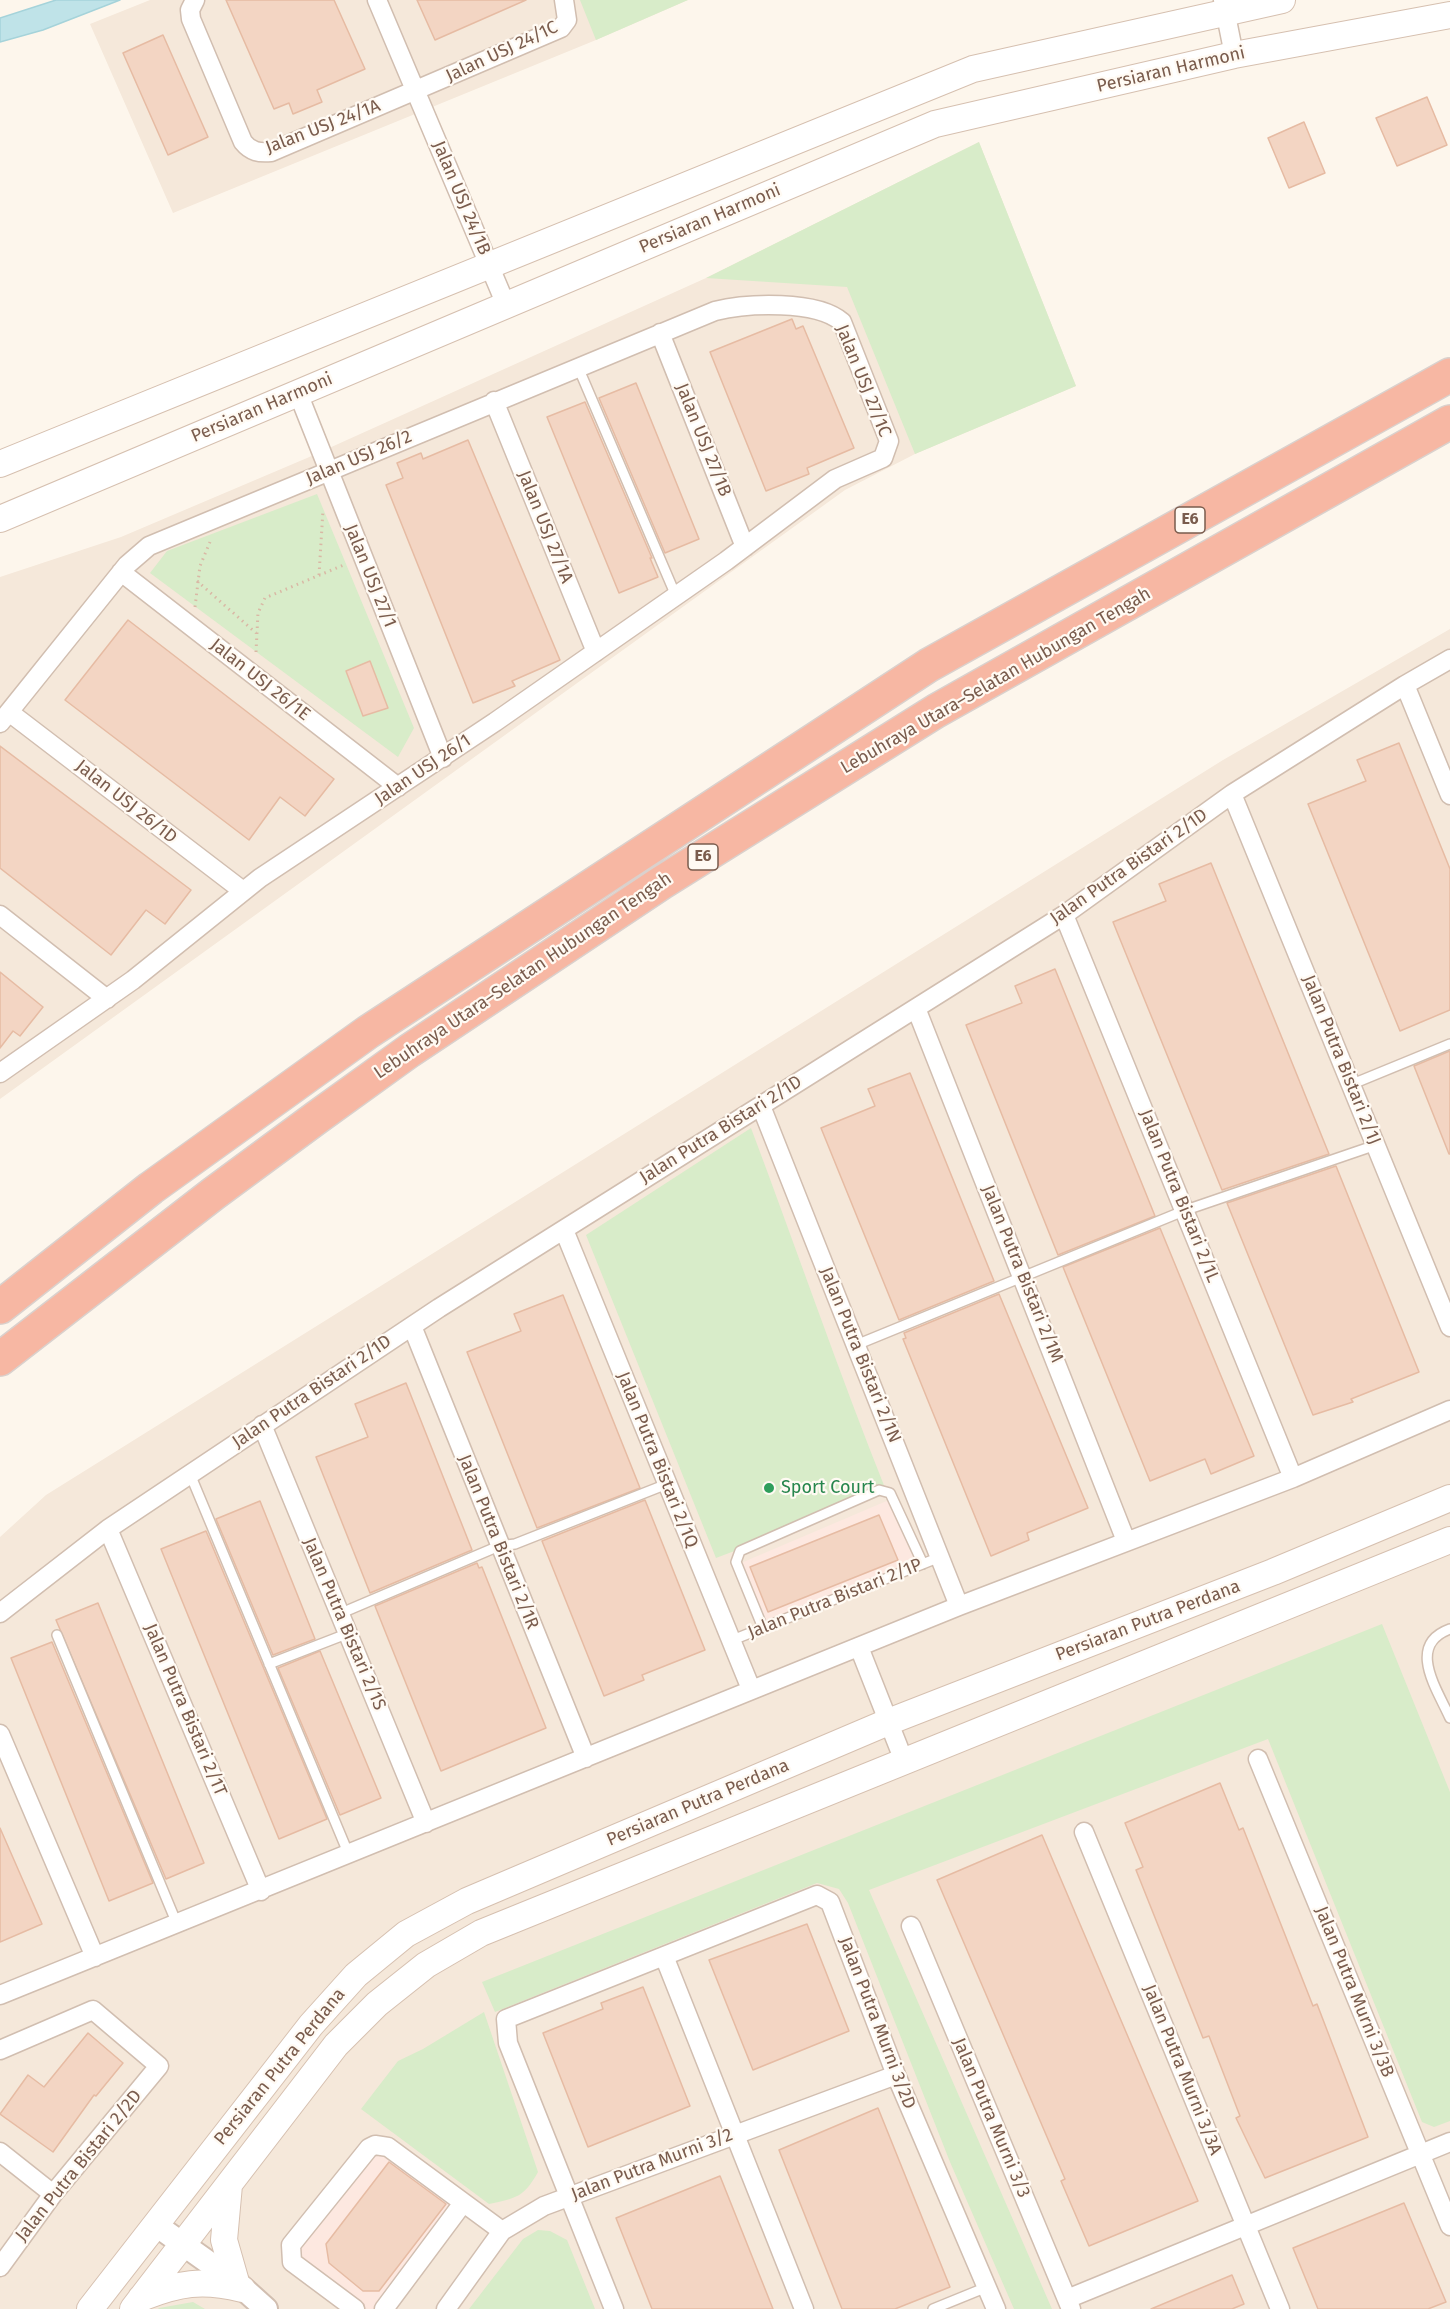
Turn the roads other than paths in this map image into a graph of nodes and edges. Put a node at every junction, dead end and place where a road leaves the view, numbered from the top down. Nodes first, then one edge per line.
1 (195, 0) edge
2 (377, 0) edge
3 (564, 0) edge
4 (1195, 0) edge
5 (1278, 0) edge
6 (1224, 7) edge
7 (1450, 15) edge
8 (1162, 29) junction
9 (1234, 55) junction
10 (416, 91) junction
11 (489, 264) junction
12 (506, 305) junction
13 (788, 307) joint
14 (660, 333) junction
15 (578, 367) junction
16 (1450, 375) edge
17 (298, 393) junction
18 (495, 401) junction
19 (1450, 422) edge
20 (0, 464) edge
21 (328, 470) junction
22 (850, 472) joint
23 (0, 519) edge
24 (745, 547) junction
25 (121, 572) junction
26 (676, 596) junction
27 (596, 652) junction
28 (1450, 659) edge
29 (1405, 685) junction
30 (5, 718) edge
31 (443, 758) junction
32 (398, 787) junction
33 (1232, 794) junction
34 (1450, 795) edge
35 (243, 891) junction
36 (0, 915) edge
37 (1064, 915) junction
38 (107, 999) junction
39 (916, 1008) junction
40 (1450, 1044) edge
41 (0, 1073) edge
42 (1350, 1085) junction
43 (761, 1106) junction
44 (1376, 1145) junction
45 (1186, 1210) junction
46 (564, 1230) junction
47 (1024, 1278) junction
48 (0, 1306) edge
49 (412, 1326) junction
50 (1450, 1327) edge
51 (856, 1345) junction
52 (0, 1359) edge
53 (1450, 1410) edge
54 (262, 1425) junction
55 (190, 1474) junction
56 (1293, 1478) junction
57 (667, 1484) junction
58 (1450, 1498) edge
59 (108, 1529) junction
60 (1450, 1540) edge
61 (1126, 1541) junction
62 (499, 1546) junction
63 (932, 1560) junction
64 (959, 1606) junction
65 (0, 1613) edge
66 (339, 1614) junction
67 (763, 1628) junction
68 (1450, 1629) edge
69 (349, 1633) junction
70 (57, 1635) dead end
71 (730, 1641) junction
72 (859, 1647) junction
73 (269, 1664) junction
74 (751, 1689) junction
75 (1450, 1719) edge
76 (888, 1722) junction
77 (0, 1734) edge
78 (586, 1758) junction
79 (1258, 1759) dead end
80 (903, 1761) junction
81 (426, 1823) junction
82 (1084, 1832) dead end
83 (349, 1855) junction
84 (261, 1891) junction
85 (177, 1924) junction
86 (910, 1926) dead end
87 (664, 1956) junction
88 (95, 1957) junction
89 (0, 1995) edge
90 (0, 2050) edge
91 (896, 2076) junction
92 (734, 2134) junction
93 (1450, 2142) edge
94 (0, 2152) edge
95 (1421, 2154) junction
96 (229, 2185) junction
97 (53, 2194) junction
98 (568, 2197) junction
99 (463, 2203) junction
100 (156, 2224) junction
101 (1246, 2226) junction
102 (1450, 2226) edge
103 (502, 2231) junction
104 (183, 2244) junction
105 (0, 2267) edge
106 (239, 2286) junction
107 (987, 2287) junction
108 (137, 2303) edge
109 (1069, 2304) edge
110 (90, 2309) edge
111 (266, 2309) edge
112 (355, 2309) edge
113 (384, 2309) edge
114 (446, 2309) edge
115 (614, 2309) edge
116 (804, 2309) edge
117 (933, 2309) edge
118 (996, 2309) edge
119 (1280, 2309) edge

1 - 10 street, Jalan USJ 24/1A
2 - 10 street, Jalan USJ 24/1B
3 - 10 street, Jalan USJ 24/1C
4 - 8 main road
5 - 6 main road
6 - 8 main road
6 - 9 street
7 - 9 main road, Persiaran Harmoni
8 - 11 main road
9 - 12 main road, Persiaran Harmoni
10 - 11 street, Jalan USJ 24/1B
11 - 12 street, Jalan USJ 24/1B
11 - 20 main road
12 - 17 main road, Persiaran Harmoni
13 - 14 street, Jalan USJ 26/2
13 - 22 street, Jalan USJ 27/1C
14 - 15 street, Jalan USJ 26/2
14 - 24 street, Jalan USJ 27/1B
15 - 18 street, Jalan USJ 26/2
15 - 26 lane
16 - 48 highway, Lebuhraya Utara–Selatan Hubungan Tengah / E6
17 - 21 street, Jalan USJ 27/1
17 - 23 main road, Persiaran Harmoni
18 - 21 street, Jalan USJ 26/2
18 - 27 street, Jalan USJ 27/1A
19 - 52 highway, Lebuhraya Utara–Selatan Hubungan Tengah / E6
21 - 25 street, Jalan USJ 26/2
21 - 31 street, Jalan USJ 27/1
22 - 24 street, Jalan USJ 26/1
24 - 26 street, Jalan USJ 26/1
25 - 30 street, Jalan USJ 26/2
25 - 32 street, Jalan USJ 26/1E
26 - 27 street, Jalan USJ 26/1
27 - 31 street, Jalan USJ 26/1
28 - 29 street, Jalan Putra Bistari 2/1D
29 - 33 street, Jalan Putra Bistari 2/1D
29 - 34 street
30 - 35 street, Jalan USJ 26/1D
31 - 32 street, Jalan USJ 26/1
32 - 35 street, Jalan USJ 26/1
33 - 37 street, Jalan Putra Bistari 2/1D
33 - 42 street, Jalan Putra Bistari 2/1J
35 - 38 street, Jalan USJ 26/1
36 - 38 street
37 - 39 street, Jalan Putra Bistari 2/1D
37 - 45 street, Jalan Putra Bistari 2/1L
38 - 41 street, Jalan USJ 26/1
39 - 43 street, Jalan Putra Bistari 2/1D
39 - 47 street, Jalan Putra Bistari 2/1M
40 - 42 lane
42 - 44 street, Jalan Putra Bistari 2/1J
43 - 46 street, Jalan Putra Bistari 2/1D
43 - 51 street, Jalan Putra Bistari 2/1N
44 - 45 lane
44 - 50 street, Jalan Putra Bistari 2/1J
45 - 47 lane
45 - 56 street, Jalan Putra Bistari 2/1L
46 - 49 street, Jalan Putra Bistari 2/1D
46 - 57 street, Jalan Putra Bistari 2/1Q
47 - 51 lane
47 - 61 street, Jalan Putra Bistari 2/1M
49 - 54 street, Jalan Putra Bistari 2/1D
49 - 62 street, Jalan Putra Bistari 2/1R
51 - 63 street, Jalan Putra Bistari 2/1N
53 - 56 street
54 - 55 street, Jalan Putra Bistari 2/1D
54 - 66 street, Jalan Putra Bistari 2/1S
55 - 59 street, Jalan Putra Bistari 2/1D
55 - 73 lane
56 - 61 street
57 - 62 lane
57 - 71 street, Jalan Putra Bistari 2/1Q
58 - 76 main road, Persiaran Putra Perdana
59 - 65 street, Jalan Putra Bistari 2/1D
59 - 84 street, Jalan Putra Bistari 2/1T
60 - 80 main road, Persiaran Putra Perdana
61 - 64 street
62 - 66 lane
62 - 78 street, Jalan Putra Bistari 2/1R
63 - 64 street, Jalan Putra Bistari 2/1N
63 - 67 lane, Jalan Putra Bistari 2/1P
63 - 67 lane
64 - 72 street
66 - 69 street, Jalan Putra Bistari 2/1S
67 - 71 lane, Jalan Putra Bistari 2/1P
68 - 75 lane
69 - 73 lane
69 - 81 street, Jalan Putra Bistari 2/1S
70 - 85 lane
71 - 74 street, Jalan Putra Bistari 2/1Q
72 - 74 street
72 - 76 street
73 - 83 lane
74 - 78 street
76 - 80 street
76 - 100 main road, Persiaran Putra Perdana
77 - 88 street
78 - 81 street
79 - 95 street, Jalan Putra Murni 3/3B
80 - 96 main road, Persiaran Putra Perdana
81 - 83 street
82 - 101 street, Jalan Putra Murni 3/3A
83 - 84 street
84 - 85 street
85 - 88 street
86 - 109 street, Jalan Putra Murni 3/3
87 - 91 street, Jalan Putra Murni 3/2D
87 - 92 street
87 - 98 street, Jalan Putra Murni 3/2D
88 - 89 street
90 - 97 street, Jalan Putra Bistari 2/2D
91 - 92 street, Jalan Putra Murni 3/2
91 - 107 street, Jalan Putra Murni 3/2D
92 - 98 street, Jalan Putra Murni 3/2
92 - 116 street
93 - 95 street
94 - 97 street
95 - 101 street
95 - 102 street, Jalan Putra Murni 3/3B
96 - 104 main road, Persiaran Putra Perdana
96 - 106 main road
97 - 105 street, Jalan Putra Bistari 2/2D
98 - 103 street, Jalan Putra Murni 3/2
98 - 115 street
99 - 103 street
99 - 112 street
99 - 113 street
100 - 104 street
100 - 110 main road, Persiaran Putra Perdana
101 - 109 street
101 - 119 street, Jalan Putra Murni 3/3A
103 - 114 street, Jalan Putra Murni 3/2
104 - 106 street
104 - 108 main road, Persiaran Putra Perdana
106 - 108 main road
106 - 111 street
107 - 117 lane
107 - 118 street, Jalan Putra Murni 3/2D

